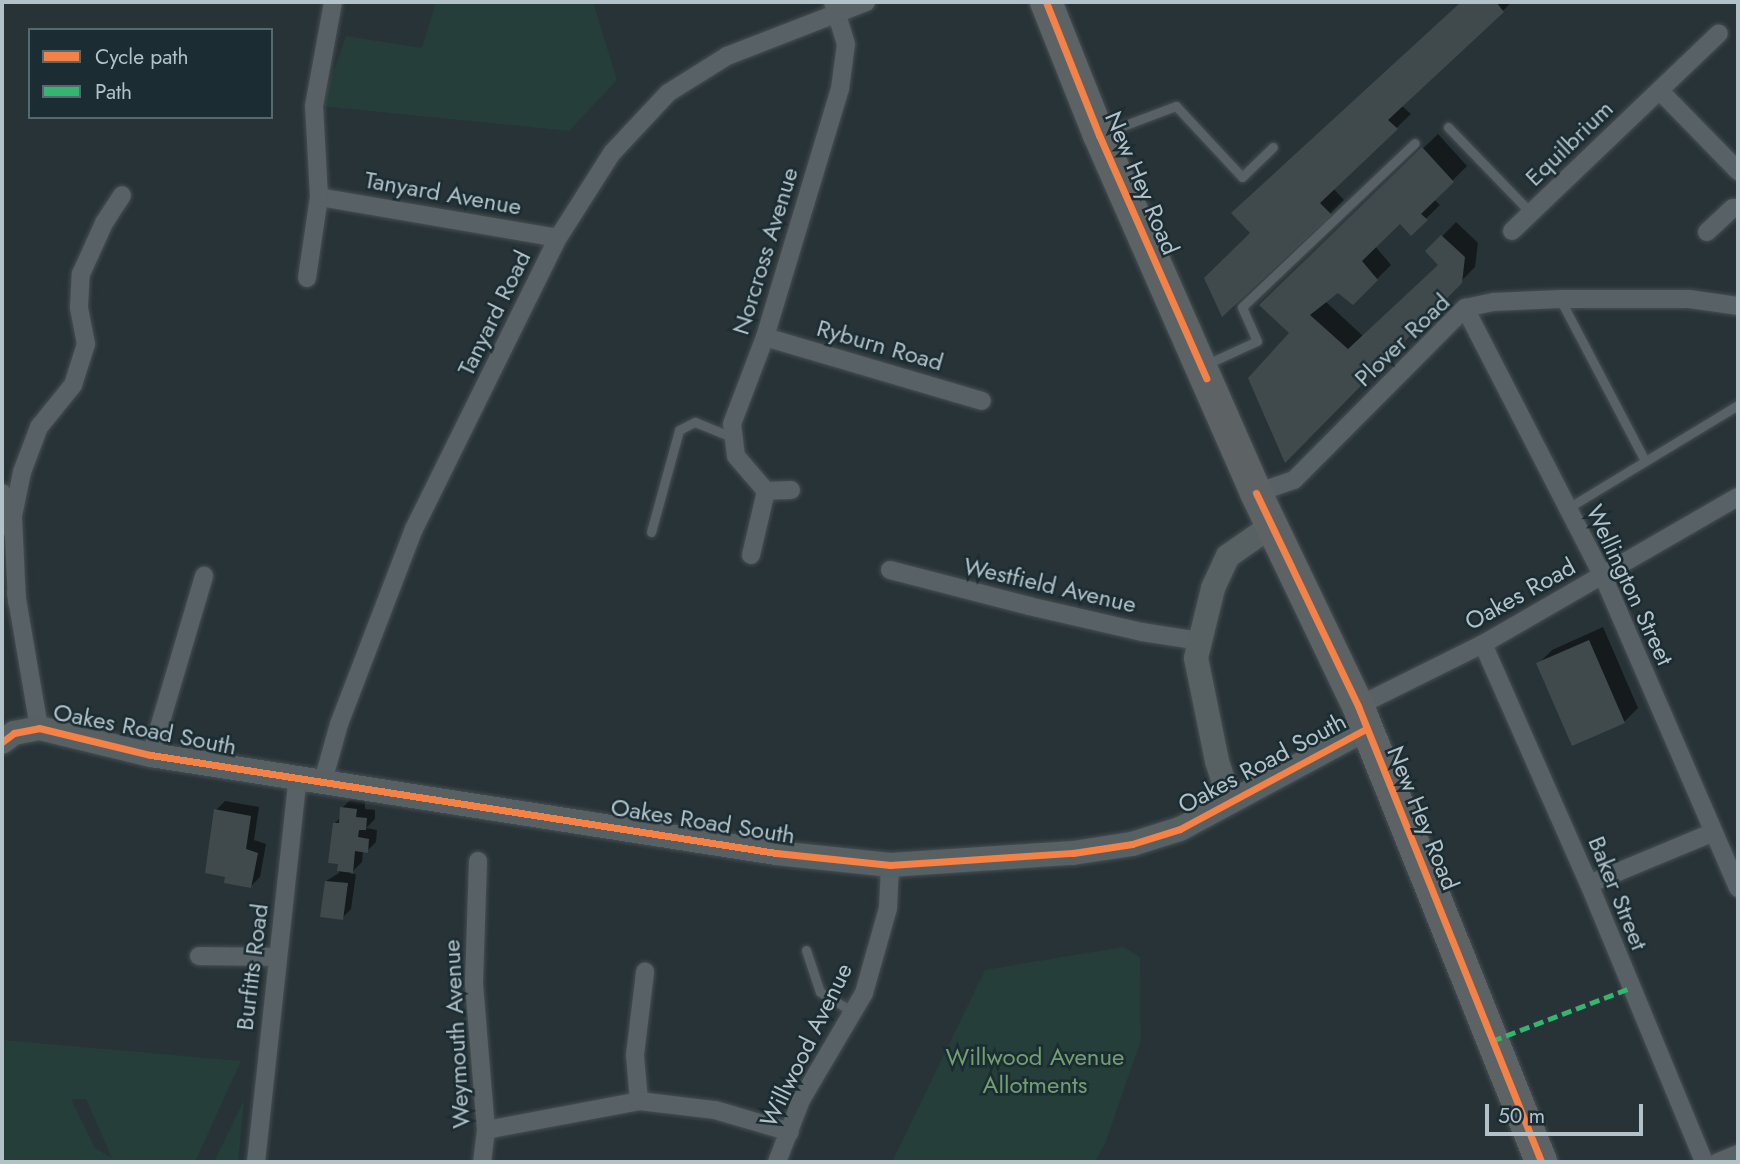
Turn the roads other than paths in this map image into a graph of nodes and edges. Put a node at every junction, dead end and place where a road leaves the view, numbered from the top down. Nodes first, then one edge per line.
1 (333, 2) edge
2 (866, 2) edge
3 (1046, 2) edge
4 (835, 8) edge
5 (1718, 33) dead end
6 (1660, 91) junction
7 (1448, 127) dead end
8 (1099, 135) junction
9 (1415, 143) dead end
10 (1273, 147) dead end
11 (1738, 172) edge
12 (122, 195) dead end
13 (319, 197) junction
14 (1738, 208) edge
15 (1531, 213) junction
16 (1512, 231) dead end
17 (1707, 232) dead end
18 (558, 238) junction
19 (307, 278) dead end
20 (1560, 299) junction
21 (1738, 306) edge
22 (1465, 308) junction
23 (765, 337) junction
24 (1201, 366) junction
25 (982, 401) dead end
26 (1738, 405) edge
27 (734, 438) junction
28 (1645, 461) junction
29 (791, 490) dead end
30 (766, 491) junction
31 (2, 493) edge
32 (1256, 493) junction
33 (1738, 497) edge
34 (1568, 508) junction
35 (1271, 526) junction
36 (651, 532) dead end
37 (751, 555) dead end
38 (890, 570) dead end
39 (204, 576) dead end
40 (1602, 576) junction
41 (17, 602) junction
42 (1200, 641) junction
43 (1483, 644) junction
44 (1362, 718) junction
45 (39, 727) junction
46 (8, 738) edge
47 (151, 755) junction
48 (298, 777) junction
49 (324, 781) junction
50 (1230, 802) junction
51 (1714, 832) junction
52 (478, 861) dead end
53 (890, 865) junction
54 (1589, 884) junction
55 (1738, 888) edge
56 (806, 950) dead end
57 (199, 956) dead end
58 (278, 957) junction
59 (645, 972) dead end
60 (852, 1012) junction
61 (639, 1101) junction
62 (486, 1130) junction
63 (790, 1132) junction
64 (1738, 1154) edge
65 (256, 1162) edge
66 (482, 1162) edge
67 (777, 1162) edge
68 (1541, 1162) edge
69 (1704, 1162) edge
70 (1718, 1162) edge

1 - 13 street
2 - 4 street, Tanyard Road
3 - 8 highway, New Hey Road
4 - 18 street, Tanyard Road
4 - 23 street, Norcross Avenue
5 - 6 street, Equilbrium
6 - 11 street
6 - 15 street, Equilbrium
7 - 15 lane
8 - 10 lane
8 - 24 highway, New Hey Road
9 - 24 lane
12 - 41 street
13 - 18 street, Tanyard Avenue
13 - 19 street
14 - 17 street
15 - 16 street, Equilbrium
18 - 49 street, Tanyard Road
20 - 21 street, Plover Road
20 - 22 street, Plover Road
20 - 28 lane
22 - 32 street, Plover Road
22 - 34 street, Wellington Street
23 - 25 street, Ryburn Road
23 - 27 street, Norcross Avenue
24 - 32 highway, New Hey Road
26 - 28 lane
27 - 30 street
27 - 36 lane
28 - 34 lane
29 - 30 street
30 - 37 street
31 - 41 street
32 - 35 highway, New Hey Road
33 - 40 street, Oakes Road
34 - 40 street, Wellington Street
35 - 42 street
35 - 44 highway, New Hey Road
38 - 42 street, Westfield Avenue
39 - 47 street
40 - 43 street, Oakes Road
40 - 51 street, Wellington Street
41 - 45 street
42 - 50 street
43 - 44 street, Oakes Road
43 - 54 street, Baker Street
44 - 50 street, Oakes Road South
44 - 68 highway, New Hey Road
45 - 46 street, Oakes Road South
45 - 47 street, Oakes Road South
47 - 48 street, Oakes Road South
48 - 49 street, Oakes Road South
48 - 58 street, Burfitts Road
49 - 53 street, Oakes Road South
50 - 53 street, Oakes Road South
51 - 54 street
51 - 55 street, Wellington Street
52 - 62 street, Weymouth Avenue
53 - 60 street, Willwood Avenue
54 - 69 street, Baker Street
56 - 60 lane
57 - 58 street
58 - 65 street, Burfitts Road
59 - 61 street
60 - 63 street, Willwood Avenue
61 - 62 street
61 - 63 street
62 - 66 street, Weymouth Avenue
63 - 67 street, Willwood Avenue
64 - 70 street

